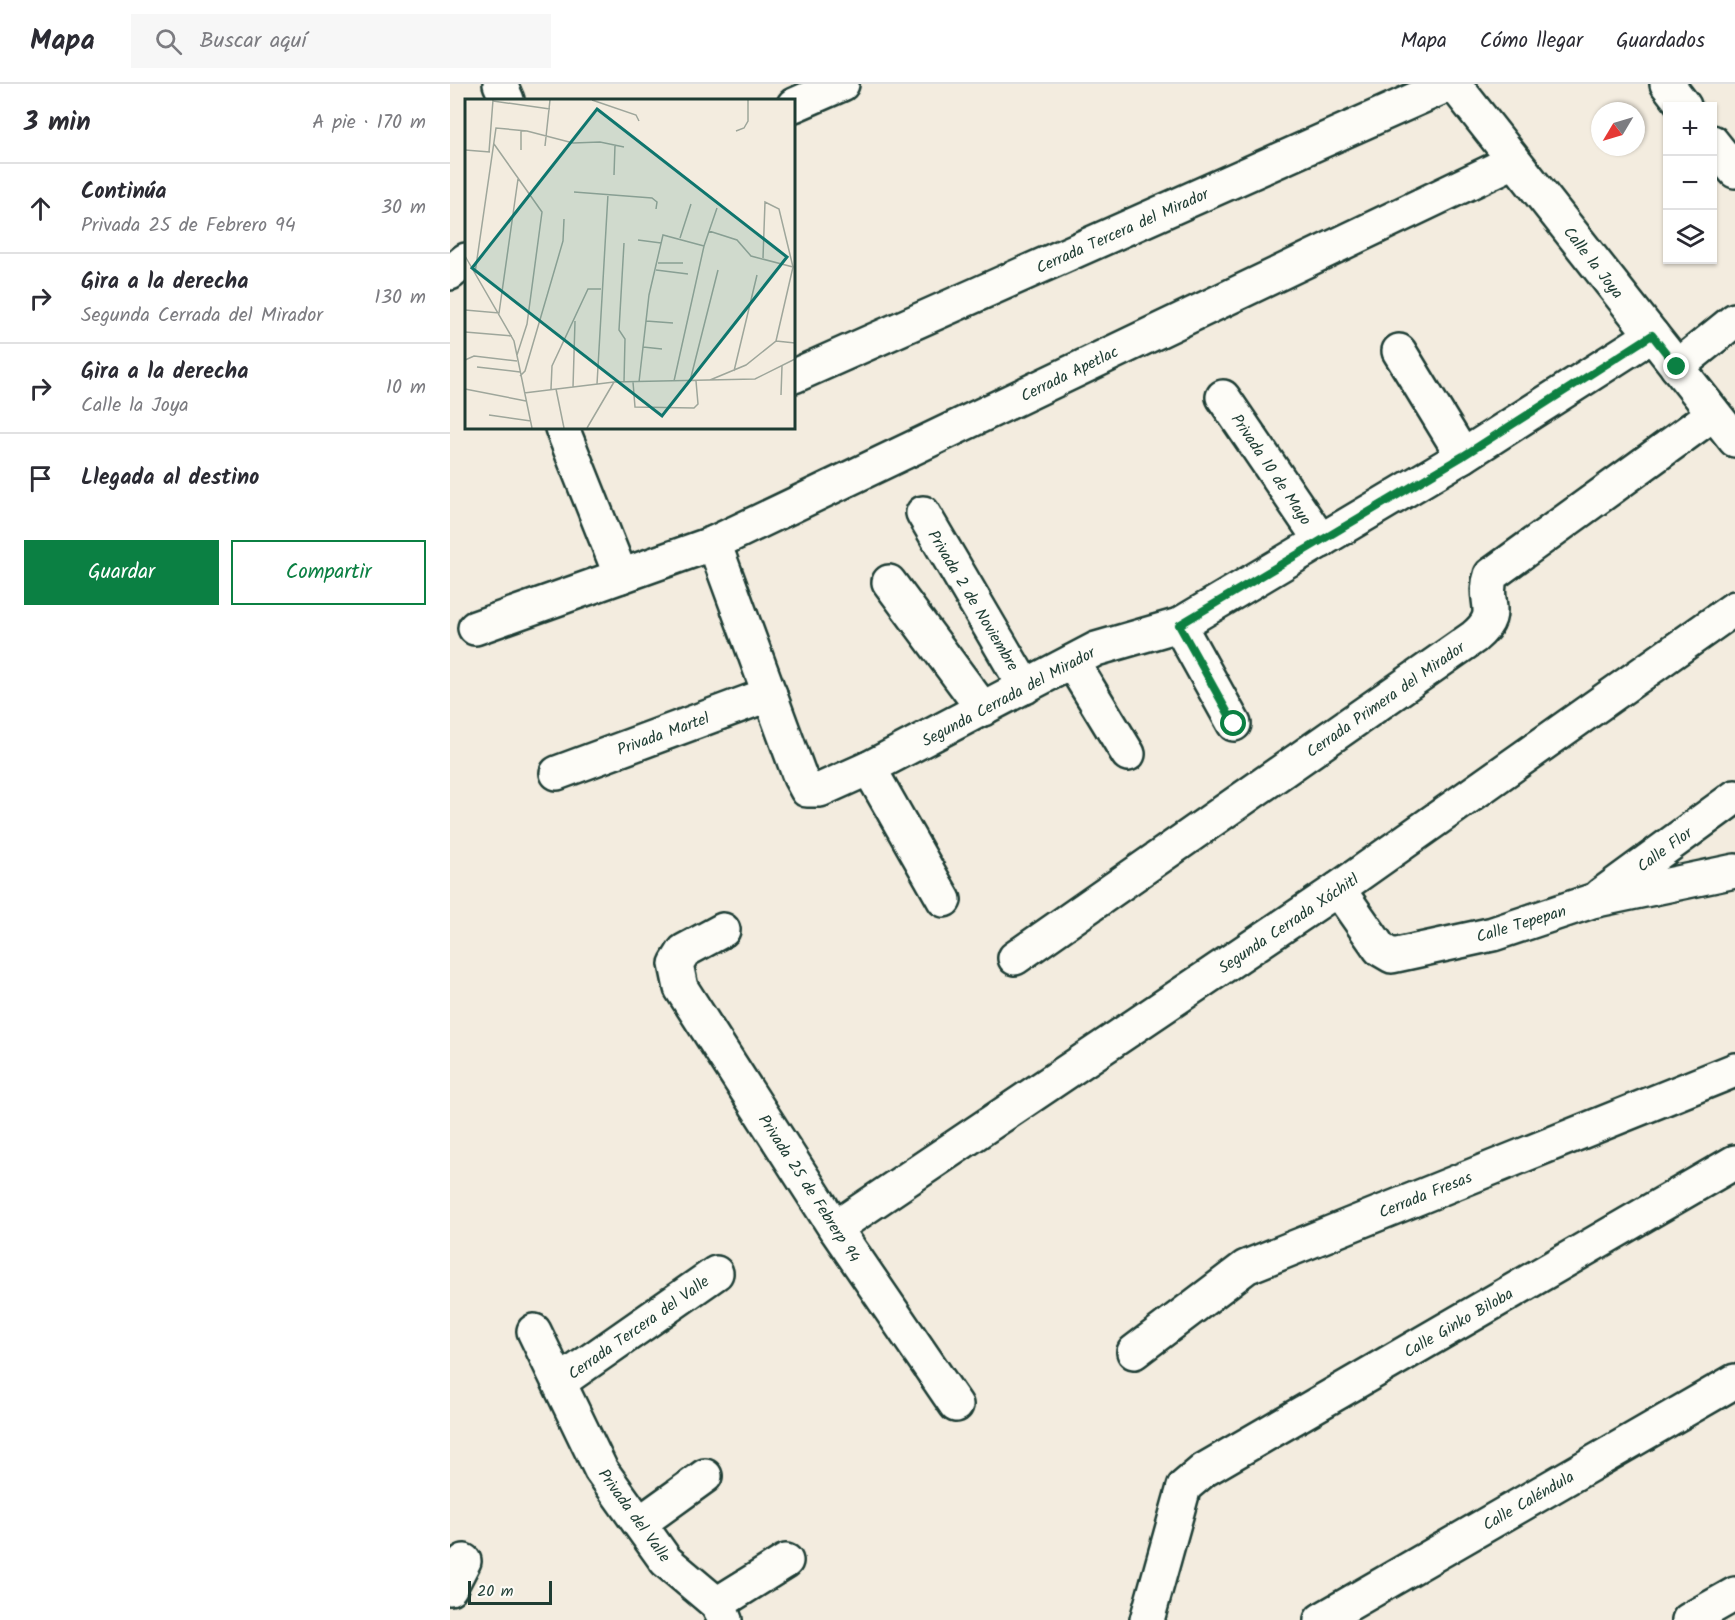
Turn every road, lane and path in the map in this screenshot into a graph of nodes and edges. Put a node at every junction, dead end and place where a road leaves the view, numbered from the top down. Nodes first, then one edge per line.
1 (500, 84) edge
2 (842, 84) edge
3 (1452, 84) edge
4 (1667, 84) edge
5 (507, 99) edge
6 (1681, 102) edge
7 (795, 105) edge
8 (1717, 147) edge
9 (1514, 161) junction
10 (1735, 171) edge
11 (465, 261) edge
12 (450, 273) edge
13 (1735, 320) edge
14 (1652, 335) junction
15 (1399, 351) dead end
16 (1677, 367) junction
17 (795, 376) edge
18 (1223, 397) dead end
19 (1713, 414) junction
20 (562, 429) edge
21 (1735, 440) edge
22 (1463, 456) junction
23 (923, 513) dead end
24 (1322, 541) junction
25 (714, 543) junction
26 (621, 576) junction
27 (889, 582) dead end
28 (1735, 608) edge
29 (1179, 625) junction
30 (475, 628) dead end
31 (1072, 662) junction
32 (1025, 687) junction
33 (770, 694) junction
34 (983, 709) junction
35 (1234, 724) dead end
36 (1128, 754) dead end
37 (869, 768) junction
38 (557, 773) dead end
39 (1735, 797) edge
40 (1735, 871) edge
41 (1338, 889) junction
42 (944, 900) dead end
43 (1592, 901) junction
44 (723, 930) dead end
45 (1015, 958) dead end
46 (1735, 1070) edge
47 (1735, 1162) edge
48 (835, 1228) junction
49 (716, 1273) dead end
50 (534, 1330) dead end
51 (1134, 1352) dead end
52 (1735, 1381) edge
53 (560, 1382) junction
54 (956, 1405) dead end
55 (705, 1476) dead end
56 (640, 1523) junction
57 (786, 1561) dead end
58 (1735, 1594) edge
59 (721, 1612) edge
60 (1146, 1620) edge
61 (1321, 1620) edge
62 (1689, 1620) edge

1 - 5 street
2 - 7 street
3 - 9 street, Calle la Joya
3 - 17 street, Cerrada Tercera del Mirador
4 - 6 street
8 - 10 street
9 - 14 street, Calle la Joya
9 - 25 street, Cerrada Apetlac
11 - 12 street
13 - 16 street
14 - 16 street, Calle la Joya
14 - 22 street, Segunda Cerrada del Mirador
15 - 22 street
16 - 19 street, Calle la Joya
18 - 24 street, Privada 10 de Mayo
19 - 21 street, Calle la Joya
19 - 45 street, Cerrada Primera del Mirador
20 - 26 street
22 - 24 street, Segunda Cerrada del Mirador
23 - 32 street, Privada 2 de Noviembre
24 - 29 street, Segunda Cerrada del Mirador
25 - 26 street, Cerrada Apetlac
25 - 33 street, Segunda Cerrada del Mirador
26 - 30 street, Cerrada Apetlac
27 - 34 street
28 - 41 street, Segunda Cerrada Xóchitl
29 - 31 street, Segunda Cerrada del Mirador
29 - 35 street
31 - 32 street, Segunda Cerrada del Mirador
31 - 36 street
32 - 34 street, Segunda Cerrada del Mirador
33 - 37 street, Segunda Cerrada del Mirador
33 - 38 street, Privada Martel
34 - 37 street, Segunda Cerrada del Mirador
37 - 42 street
39 - 43 street, Calle Flor
40 - 43 street, Calle Tepepan
41 - 43 street, Calle Tepepan
41 - 48 street, Segunda Cerrada Xóchitl
44 - 48 street, Privada 25 de Febrerp 94
46 - 51 street, Cerrada Fresas
47 - 60 street, Calle Ginko Biloba
48 - 54 street, Privada 25 de Febrerp 94
49 - 53 street, Cerrada Tercera del Valle
50 - 53 street, Privada del Valle
52 - 61 street, Calle Caléndula
53 - 56 street, Privada del Valle
55 - 56 street
56 - 59 street, Privada del Valle
57 - 59 street
58 - 62 street

